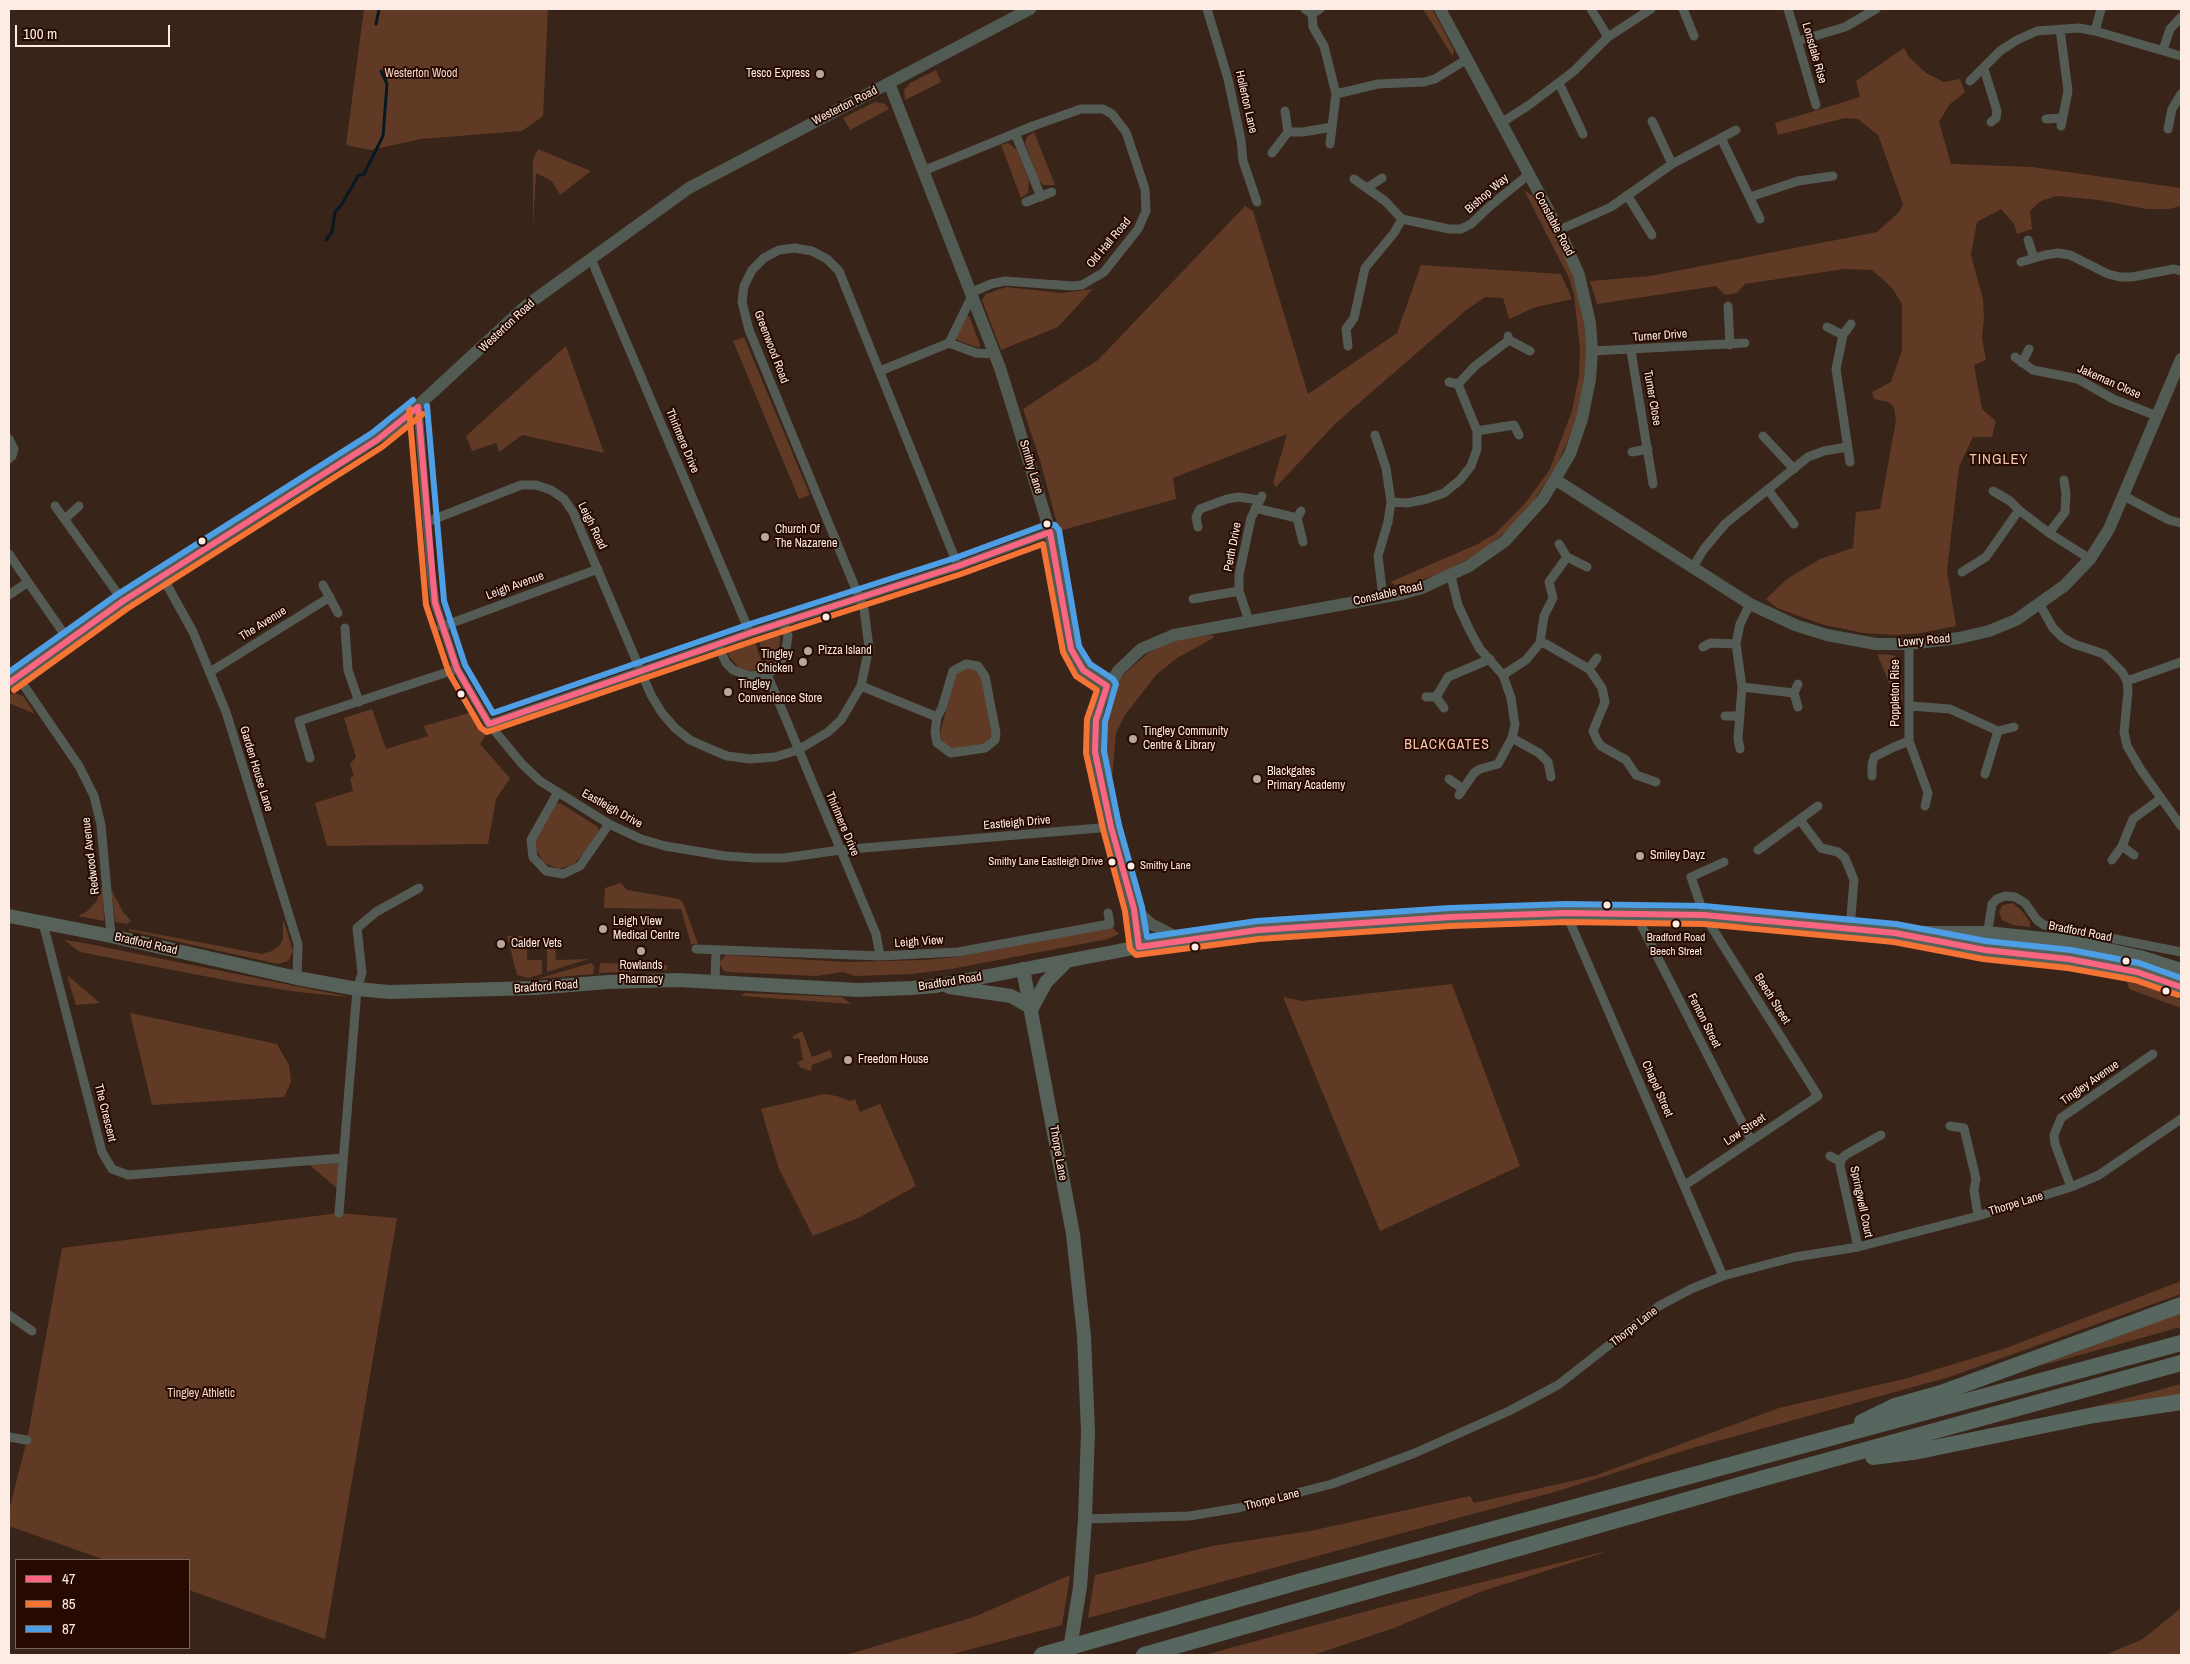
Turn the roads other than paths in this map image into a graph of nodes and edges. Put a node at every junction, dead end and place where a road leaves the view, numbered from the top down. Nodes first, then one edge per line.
1 (1030, 9) edge
2 (1207, 9) edge
3 (1320, 9) edge
4 (1440, 9) edge
5 (1591, 9) edge
6 (1651, 9) edge
7 (1684, 9) edge
8 (1788, 9) edge
9 (1876, 9) edge
10 (2101, 9) edge
11 (1308, 11) edge
12 (2181, 17) edge
13 (2060, 29) junction
14 (2095, 31) junction
15 (1694, 36) dead end
16 (1608, 37) junction
17 (1798, 41) junction
18 (2163, 50) junction
19 (2181, 56) edge
20 (1467, 59) junction
21 (1984, 69) junction
22 (1970, 81) dead end
23 (889, 83) junction
24 (1558, 83) junction
25 (1336, 94) junction
26 (2181, 94) edge
27 (1816, 105) dead end
28 (1285, 111) dead end
29 (2046, 118) dead end
30 (1652, 120) dead end
31 (1991, 122) dead end
32 (1501, 123) junction
33 (1332, 127) junction
34 (2168, 128) dead end
35 (1736, 130) dead end
36 (1288, 132) junction
37 (1016, 133) junction
38 (1583, 134) dead end
39 (1721, 138) junction
40 (1330, 144) dead end
41 (1272, 153) dead end
42 (1672, 164) junction
43 (923, 171) junction
44 (1528, 175) junction
45 (1833, 176) dead end
46 (1382, 178) dead end
47 (1354, 179) dead end
48 (1368, 188) junction
49 (1052, 192) dead end
50 (1626, 195) junction
51 (1041, 197) junction
52 (1750, 197) junction
53 (1026, 202) dead end
54 (1257, 202) dead end
55 (1402, 219) junction
56 (1760, 219) dead end
57 (1559, 230) junction
58 (1652, 235) dead end
59 (2028, 240) dead end
60 (2034, 258) junction
61 (591, 259) junction
62 (2022, 262) dead end
63 (2181, 270) edge
64 (970, 296) junction
65 (1728, 306) dead end
66 (1339, 322) dead end
67 (1851, 324) dead end
68 (1827, 327) dead end
69 (1346, 329) junction
70 (1843, 335) junction
71 (949, 343) junction
72 (1745, 343) dead end
73 (1730, 345) junction
74 (1348, 346) dead end
75 (2029, 350) dead end
76 (1530, 351) dead end
77 (1631, 351) junction
78 (1592, 352) junction
79 (994, 354) junction
80 (2181, 359) edge
81 (880, 371) junction
82 (418, 407) junction
83 (2157, 416) junction
84 (1478, 431) junction
85 (1375, 435) dead end
86 (1519, 435) dead end
87 (1763, 436) dead end
88 (9, 439) edge
89 (1847, 447) junction
90 (1648, 449) junction
91 (1632, 452) dead end
92 (9, 459) edge
93 (1850, 462) dead end
94 (1794, 469) junction
95 (1556, 480) junction
96 (2064, 480) dead end
97 (1653, 484) dead end
98 (1768, 490) junction
99 (1993, 491) dead end
100 (2124, 496) junction
101 (1258, 501) junction
102 (1391, 502) junction
103 (55, 506) dead end
104 (78, 506) dead end
105 (2019, 510) junction
106 (66, 518) junction
107 (427, 522) junction
108 (2181, 523) edge
109 (1794, 524) dead end
110 (1198, 527) dead end
111 (1050, 532) junction
112 (2049, 533) junction
113 (1303, 542) dead end
114 (1559, 544) dead end
115 (9, 554) edge
116 (1567, 557) junction
117 (2090, 559) junction
118 (958, 566) junction
119 (1587, 567) dead end
120 (1693, 567) junction
121 (598, 569) junction
122 (1962, 572) dead end
123 (162, 576) junction
124 (1451, 576) junction
125 (28, 582) junction
126 (323, 585) dead end
127 (1240, 592) junction
128 (9, 595) edge
129 (330, 597) junction
130 (1383, 597) junction
131 (861, 598) junction
132 (1193, 599) dead end
133 (123, 601) junction
134 (1750, 604) junction
135 (2040, 605) junction
136 (338, 612) dead end
137 (1249, 621) junction
138 (783, 623) junction
139 (441, 627) junction
140 (345, 628) dead end
141 (750, 634) junction
142 (69, 641) junction
143 (1540, 643) junction
144 (718, 644) junction
145 (1736, 644) junction
146 (1909, 644) junction
147 (1703, 647) dead end
148 (1597, 658) dead end
149 (1490, 659) junction
150 (2181, 662) edge
151 (457, 669) junction
152 (1589, 669) junction
153 (210, 672) junction
154 (642, 673) junction
155 (767, 674) junction
156 (1504, 675) junction
157 (13, 680) edge
158 (2127, 681) junction
159 (861, 686) junction
160 (1107, 686) junction
161 (1742, 687) junction
162 (1426, 697) dead end
163 (1436, 697) junction
164 (359, 702) junction
165 (1910, 706) junction
166 (1798, 707) dead end
167 (1444, 708) dead end
168 (1725, 716) dead end
169 (1740, 716) junction
170 (937, 717) junction
171 (489, 724) junction
172 (2014, 727) dead end
173 (1998, 731) junction
174 (1512, 738) junction
175 (1909, 742) junction
176 (1740, 749) dead end
177 (798, 750) junction
178 (310, 758) dead end
179 (1985, 774) dead end
180 (1872, 776) dead end
181 (1551, 777) dead end
182 (1449, 779) dead end
183 (1656, 782) dead end
184 (558, 792) junction
185 (2160, 799) junction
186 (1818, 806) dead end
187 (1925, 806) dead end
188 (1800, 820) junction
189 (609, 824) junction
190 (2181, 826) edge
191 (1111, 827) junction
192 (2122, 846) junction
193 (840, 850) junction
194 (1758, 850) dead end
195 (2134, 856) dead end
196 (2112, 860) dead end
197 (1724, 862) dead end
198 (419, 888) dead end
199 (1134, 909) junction
200 (1108, 913) dead end
201 (1566, 913) junction
202 (1635, 913) junction
203 (1704, 915) junction
204 (9, 916) edge
205 (43, 923) junction
206 (1850, 928) junction
207 (1895, 933) junction
208 (1987, 933) junction
209 (111, 936) junction
210 (1182, 940) junction
211 (1139, 947) junction
212 (696, 949) dead end
213 (1985, 950) junction
214 (716, 951) junction
215 (2181, 952) edge
216 (880, 956) junction
217 (1067, 961) junction
218 (1024, 969) junction
219 (2181, 970) edge
220 (297, 978) junction
221 (715, 981) junction
222 (936, 986) junction
223 (2181, 987) edge
224 (357, 989) junction
225 (1032, 1008) junction
226 (2137, 1052) dead end
227 (2152, 1054) dead end
228 (2144, 1060) junction
229 (1818, 1096) joint
230 (2181, 1119) edge
231 (1950, 1126) dead end
232 (1881, 1135) dead end
233 (1751, 1140) junction
234 (1830, 1156) dead end
235 (343, 1158) junction
236 (1841, 1162) junction
237 (1685, 1184) junction
238 (2070, 1187) junction
239 (338, 1213) dead end
240 (1978, 1216) junction
241 (1858, 1247) junction
242 (1723, 1276) junction
243 (2181, 1305) edge
244 (9, 1315) edge
245 (32, 1331) dead end
246 (2181, 1343) edge
247 (2181, 1363) edge
248 (2181, 1402) edge
249 (9, 1438) edge
250 (27, 1440) dead end
251 (1821, 1441) junction
252 (1811, 1466) junction
253 (1085, 1519) junction
254 (1042, 1655) edge
255 (1069, 1655) edge
256 (1144, 1655) edge

1 - 23 street, Westerton Road
2 - 54 street, Hollerton Lane
3 - 11 street
4 - 20 street, Constable Road
5 - 16 street
6 - 16 street
7 - 15 street
8 - 17 street, Lonsdale Rise
9 - 17 street
10 - 14 street
11 - 25 street
12 - 18 street
13 - 14 street
13 - 21 street
13 - 29 street
14 - 18 street
16 - 24 street
17 - 27 street, Lonsdale Rise
18 - 19 street
20 - 25 street
20 - 32 street, Constable Road
21 - 22 street
21 - 31 street
23 - 43 street, Smithy Lane
23 - 61 street, Westerton Road
24 - 32 street
24 - 38 street
25 - 33 street
26 - 34 street
28 - 36 street
30 - 42 street
32 - 44 street, Constable Road
33 - 36 street
33 - 40 street
35 - 39 street
36 - 41 street
37 - 43 street, Old Hall Road
37 - 51 street
37 - 64 street, Old Hall Road
39 - 42 street
39 - 52 street
42 - 50 street
43 - 64 street, Smithy Lane
44 - 55 street, Bishop Way
44 - 57 street, Constable Road
45 - 52 street
46 - 48 street
47 - 48 street
48 - 55 street
49 - 51 street
50 - 57 street
50 - 58 street
51 - 53 street
52 - 56 street
55 - 69 street
57 - 78 street, Constable Road
59 - 60 street
60 - 62 street
60 - 63 street
61 - 82 street, Westerton Road
61 - 141 street, Thirlmere Drive
64 - 71 street
64 - 79 street, Smithy Lane
65 - 73 street
66 - 69 street
67 - 70 street
68 - 70 street
69 - 74 street
70 - 89 street
71 - 79 street
71 - 81 street
72 - 73 street, Turner Drive
73 - 77 street, Turner Drive
75 - 83 street, Jakeman Close
76 - 84 street
77 - 78 street, Turner Drive
77 - 90 street, Turner Close
78 - 95 street, Constable Road
79 - 111 street, Smithy Lane
80 - 83 street, Lowry Road
81 - 118 street, Greenwood Road
81 - 131 street, Greenwood Road
82 - 107 street, Eastleigh Drive
82 - 123 street, Westerton Road
83 - 100 street, Lowry Road
84 - 86 street
84 - 102 street
85 - 102 street
87 - 94 street
88 - 92 street
89 - 93 street
89 - 94 street
90 - 91 street
90 - 97 street, Turner Close
94 - 98 street
95 - 120 street, Lowry Road
95 - 124 street, Constable Road
96 - 112 street
98 - 109 street
98 - 120 street
99 - 105 street
100 - 108 street
100 - 117 street, Lowry Road
101 - 110 street, Perth Drive
101 - 113 street, Perth Drive
101 - 127 street, Perth Drive
102 - 130 street
103 - 106 street
104 - 106 street
105 - 112 street
105 - 122 street
106 - 133 street
107 - 121 street, Leigh Road
107 - 139 street, Eastleigh Drive
111 - 118 street
111 - 160 street, Smithy Lane
112 - 117 street
114 - 116 street
115 - 125 street
116 - 119 street
116 - 143 street
117 - 135 street, Lowry Road
118 - 131 street
120 - 134 street, Lowry Road
121 - 139 street, Leigh Avenue
121 - 154 street, Leigh Road
123 - 133 street, Westerton Road
123 - 153 street, Garden House Lane
124 - 130 street, Constable Road
124 - 149 street
125 - 128 street
125 - 142 street
126 - 129 street
127 - 132 street
127 - 137 street, Perth Drive
129 - 136 street
129 - 153 street, The Avenue
130 - 137 street, Constable Road
131 - 138 street
131 - 159 street, Greenwood Road
133 - 142 street, Westerton Road
134 - 145 street
134 - 146 street, Lowry Road
135 - 146 street, Lowry Road
135 - 158 street
137 - 160 street, Constable Road
138 - 141 street
138 - 155 street
139 - 151 street, Eastleigh Drive
140 - 164 street
141 - 144 street
142 - 157 street, Westerton Road
143 - 152 street
143 - 156 street
144 - 154 street
144 - 155 street
145 - 147 street
145 - 161 street
146 - 165 street, Poppleton Rise
148 - 152 street
149 - 156 street
149 - 163 street
150 - 158 street
151 - 164 street
151 - 171 street, Eastleigh Drive
152 - 183 street
153 - 220 street, Garden House Lane
154 - 171 street
154 - 177 street, Leigh Road
155 - 177 street, Thirlmere Drive
156 - 174 street
157 - 209 street, Redwood Avenue
158 - 185 street
159 - 170 street
159 - 177 street, Greenwood Road
160 - 191 street
161 - 166 street
161 - 169 street
162 - 163 street
163 - 167 street
164 - 178 street
165 - 173 street
165 - 175 street, Poppleton Rise
168 - 169 street
169 - 176 street
170 - 170 street
171 - 184 street, Eastleigh Drive
172 - 173 street
173 - 179 street
174 - 181 street
174 - 182 street
175 - 180 street, Poppleton Rise
175 - 187 street, Poppleton Rise
177 - 193 street, Thirlmere Drive
184 - 189 street, Eastleigh Drive
184 - 189 street
185 - 190 street
185 - 192 street
186 - 188 street
188 - 194 street
188 - 206 street
189 - 193 street, Eastleigh Drive
191 - 193 street, Eastleigh Drive
191 - 199 street
192 - 195 street
192 - 196 street
193 - 216 street, Thirlmere Drive
197 - 203 street, Beech Street
198 - 224 street
199 - 210 street
199 - 211 street
200 - 216 street, Leigh View
201 - 202 main road, Bradford Road
201 - 210 main road, Bradford Road
201 - 237 street, Chapel Street
202 - 203 main road, Bradford Road
202 - 233 street, Fenton Street
203 - 206 main road, Bradford Road
203 - 229 street, Beech Street
204 - 205 main road, Bradford Road
205 - 209 main road, Bradford Road
205 - 235 street, The Crescent
206 - 207 main road, Bradford Road
207 - 208 main road, Bradford Road
207 - 213 main road, Bradford Road
208 - 213 street
208 - 215 street, Bradford Road
208 - 219 main road, Bradford Road
209 - 220 main road, Bradford Road
210 - 211 main road, Bradford Road
211 - 217 main road, Bradford Road
212 - 214 street, Leigh View
213 - 223 main road, Bradford Road
214 - 216 street, Leigh View
214 - 221 street
217 - 218 main road, Bradford Road
217 - 225 main road
218 - 222 main road, Bradford Road
218 - 225 main road, Thorpe Lane
220 - 224 main road, Bradford Road
221 - 222 main road, Bradford Road
221 - 224 main road, Bradford Road
222 - 225 main road
224 - 235 street
225 - 253 main road, Thorpe Lane
226 - 228 street
227 - 228 street, Tingley Avenue
228 - 238 street, Tingley Avenue
229 - 233 street, Low Street
230 - 238 street, Thorpe Lane
231 - 240 street
232 - 236 street, Springwell Court
233 - 237 street, Low Street
234 - 236 street, Springwell Court
235 - 239 street
236 - 241 street, Springwell Court
237 - 242 street, Chapel Street
238 - 240 street, Thorpe Lane
240 - 241 street, Thorpe Lane
241 - 242 street, Thorpe Lane
242 - 253 street, Thorpe Lane
243 - 251 highway
244 - 245 street
246 - 251 highway
247 - 252 highway
248 - 252 highway
249 - 250 street
251 - 254 highway
252 - 256 highway
253 - 255 main road, Thorpe Lane

